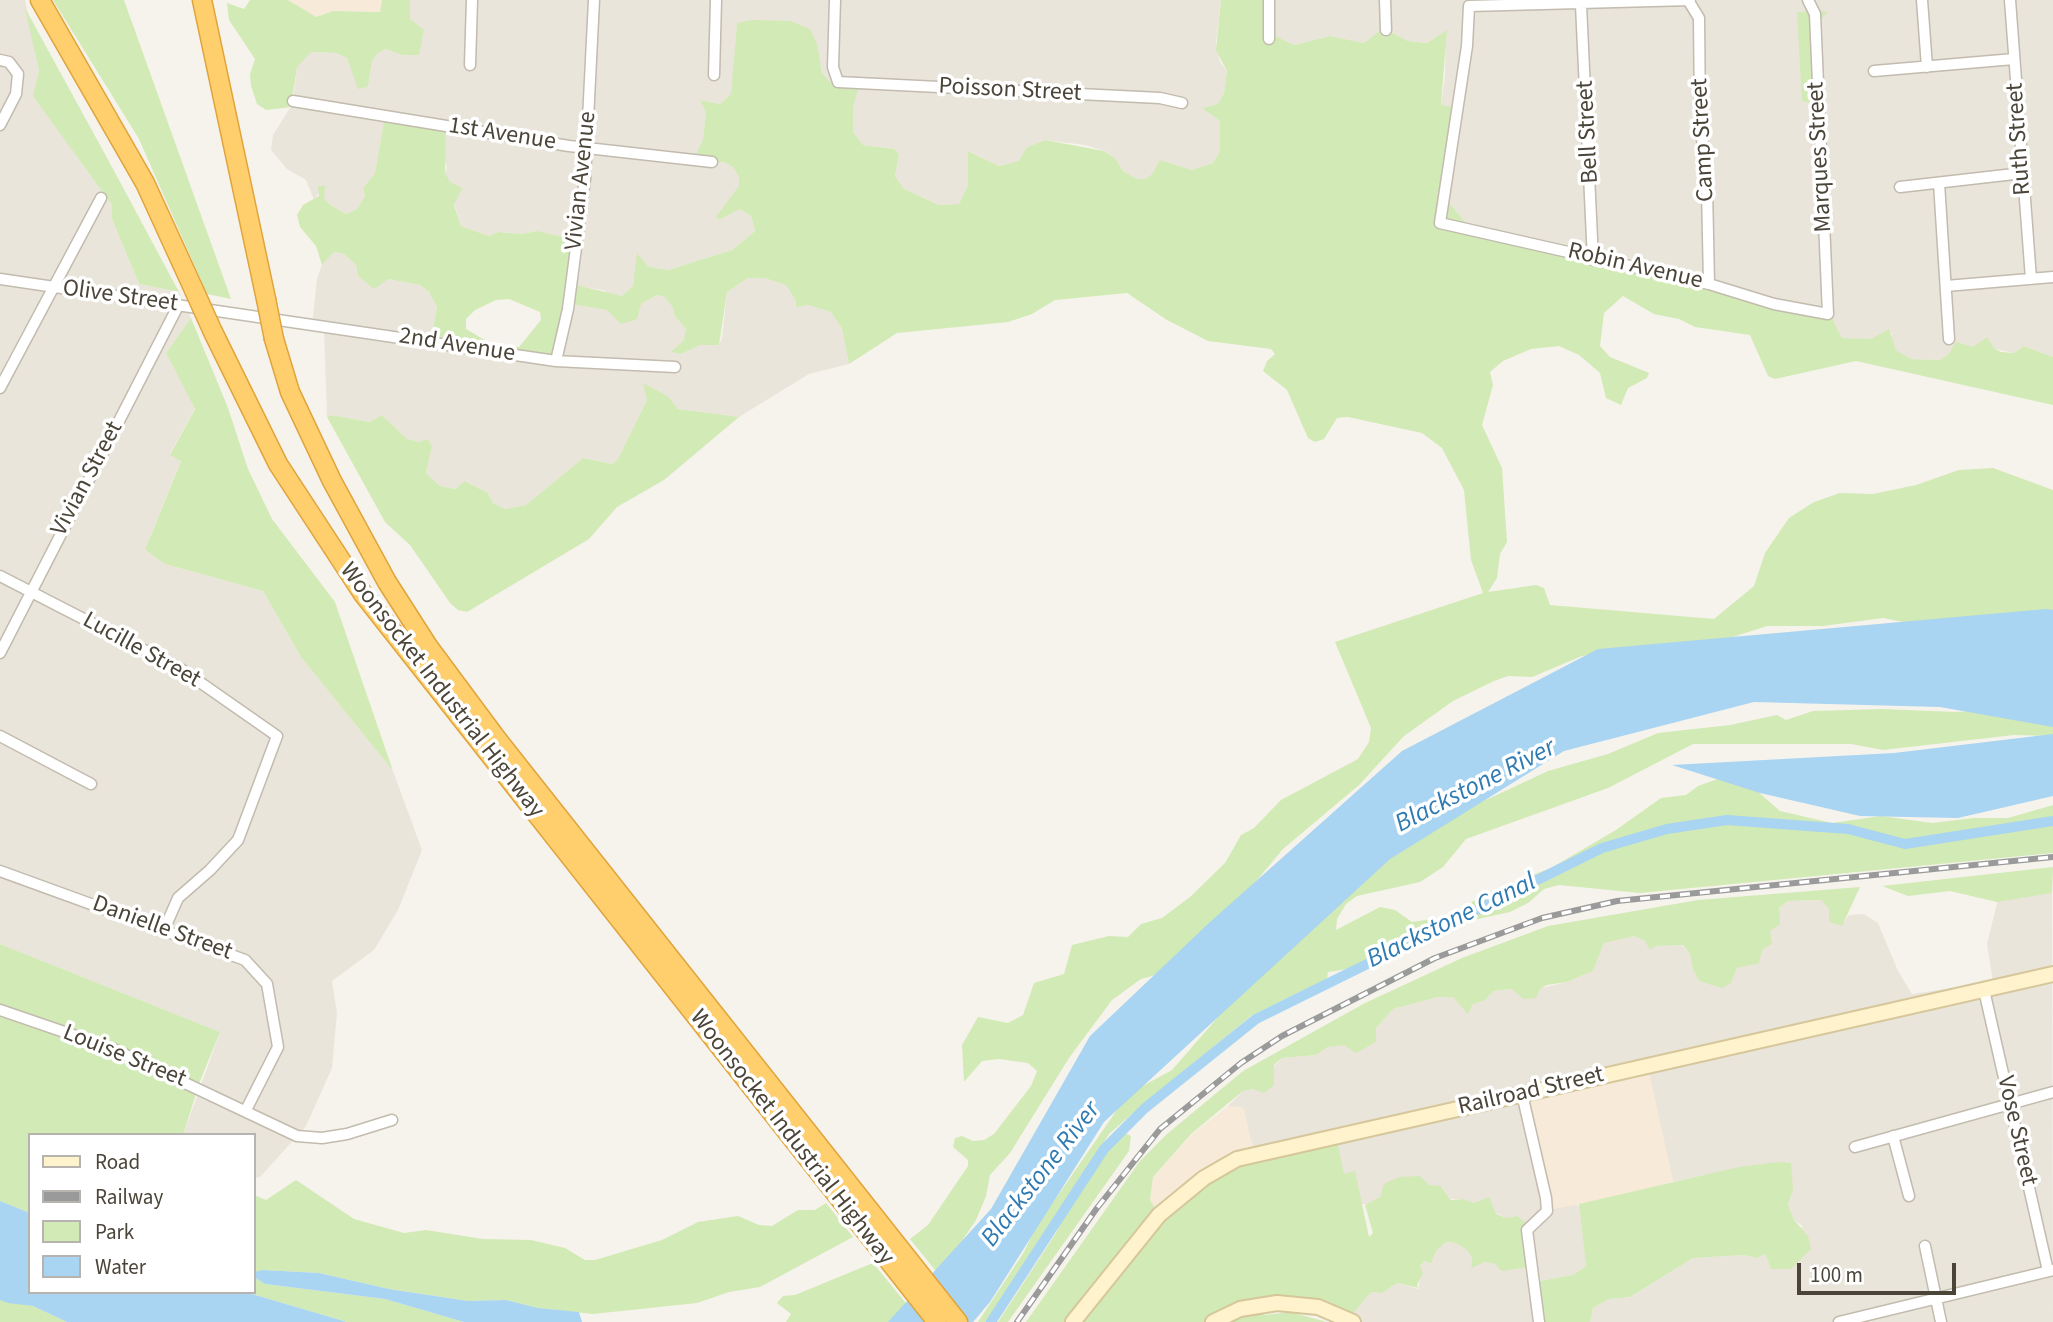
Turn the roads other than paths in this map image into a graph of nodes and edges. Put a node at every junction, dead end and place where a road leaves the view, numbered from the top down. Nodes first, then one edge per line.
1 (31, 0) edge
2 (40, 0) edge
3 (203, 0) edge
4 (472, 0) edge
5 (594, 0) edge
6 (716, 0) edge
7 (835, 0) edge
8 (1269, 0) edge
9 (1385, 0) edge
10 (1689, 0) edge
11 (1922, 0) edge
12 (2010, 0) edge
13 (1810, 1) edge
14 (1581, 5) junction
15 (1386, 30) dead end
16 (58, 34) junction
17 (1269, 39) dead end
18 (2014, 59) junction
19 (0, 60) edge
20 (470, 65) dead end
21 (1927, 67) junction
22 (1874, 71) dead end
23 (714, 75) dead end
24 (293, 101) dead end
25 (1182, 103) dead end
26 (0, 125) edge
27 (589, 148) junction
28 (712, 162) dead end
29 (2023, 173) junction
30 (1938, 183) junction
31 (1900, 187) dead end
32 (101, 198) dead end
33 (1593, 260) junction
34 (2053, 277) edge
35 (0, 279) edge
36 (2031, 279) junction
37 (1709, 284) junction
38 (1945, 286) junction
39 (51, 287) junction
40 (178, 306) junction
41 (240, 314) joint
42 (1828, 314) joint
43 (1950, 339) dead end
44 (556, 361) junction
45 (675, 367) dead end
46 (0, 388) edge
47 (0, 576) edge
48 (30, 591) junction
49 (0, 653) edge
50 (0, 736) edge
51 (91, 784) dead end
52 (0, 872) edge
53 (164, 930) junction
54 (2053, 974) edge
55 (1984, 990) junction
56 (0, 1010) edge
57 (752, 1074) junction
58 (2053, 1092) edge
59 (1522, 1094) junction
60 (2009, 1103) junction
61 (246, 1110) junction
62 (392, 1120) dead end
63 (1893, 1136) junction
64 (1855, 1147) dead end
65 (1909, 1196) dead end
66 (1925, 1246) dead end
67 (2050, 1271) edge
68 (1936, 1300) junction
69 (937, 1322) edge
70 (958, 1322) edge
71 (1073, 1322) edge
72 (1213, 1322) edge
73 (1353, 1322) edge
74 (1539, 1322) edge
75 (1839, 1322) edge
76 (1941, 1322) edge

1 - 16 highway
2 - 16 highway, Woonsocket Industrial Highway
3 - 57 highway, Woonsocket Industrial Highway, bridge
4 - 20 street
5 - 27 street, Vivian Avenue
6 - 23 street
7 - 25 street, Poisson Street
8 - 17 street
9 - 15 street
10 - 14 street
10 - 37 street, Camp Street
11 - 21 street
12 - 18 street, Ruth Street
13 - 42 street, Marques Street
14 - 33 street, Bell Street
14 - 33 street, Robin Avenue
16 - 57 highway, Woonsocket Industrial Highway, bridge
18 - 21 street
18 - 29 street, Ruth Street
19 - 26 street
21 - 22 street
24 - 27 street, 1st Avenue
27 - 28 street, 1st Avenue
27 - 44 street, Vivian Avenue
29 - 30 street
29 - 36 street, Ruth Street
30 - 31 street
30 - 38 street
32 - 39 street
33 - 37 street, Robin Avenue
34 - 36 street
35 - 39 street, Olive Street
36 - 38 street
37 - 42 street, Robin Avenue
38 - 43 street
39 - 40 street, Olive Street
39 - 46 street
40 - 41 street, Olive Street
40 - 48 street, Vivian Street
41 - 44 street, 2nd Avenue
44 - 45 street, 2nd Avenue
47 - 48 street, Lucille Street
48 - 49 street, Vivian Street
48 - 53 street, Lucille Street
50 - 51 street
52 - 53 street, Danielle Street
53 - 61 street, Danielle Street
54 - 55 street, Railroad Street
55 - 59 street, Railroad Street
55 - 60 street, Vose Street
56 - 61 street, Louise Street
57 - 69 highway, Woonsocket Industrial Highway
57 - 70 highway, Woonsocket Industrial Highway
58 - 60 street
59 - 71 street, Railroad Street
59 - 74 street
60 - 63 street
60 - 67 street, Vose Street
61 - 62 street, Louise Street
63 - 64 street
63 - 65 street
66 - 68 street
67 - 68 street
68 - 75 street
68 - 76 street
72 - 73 street

